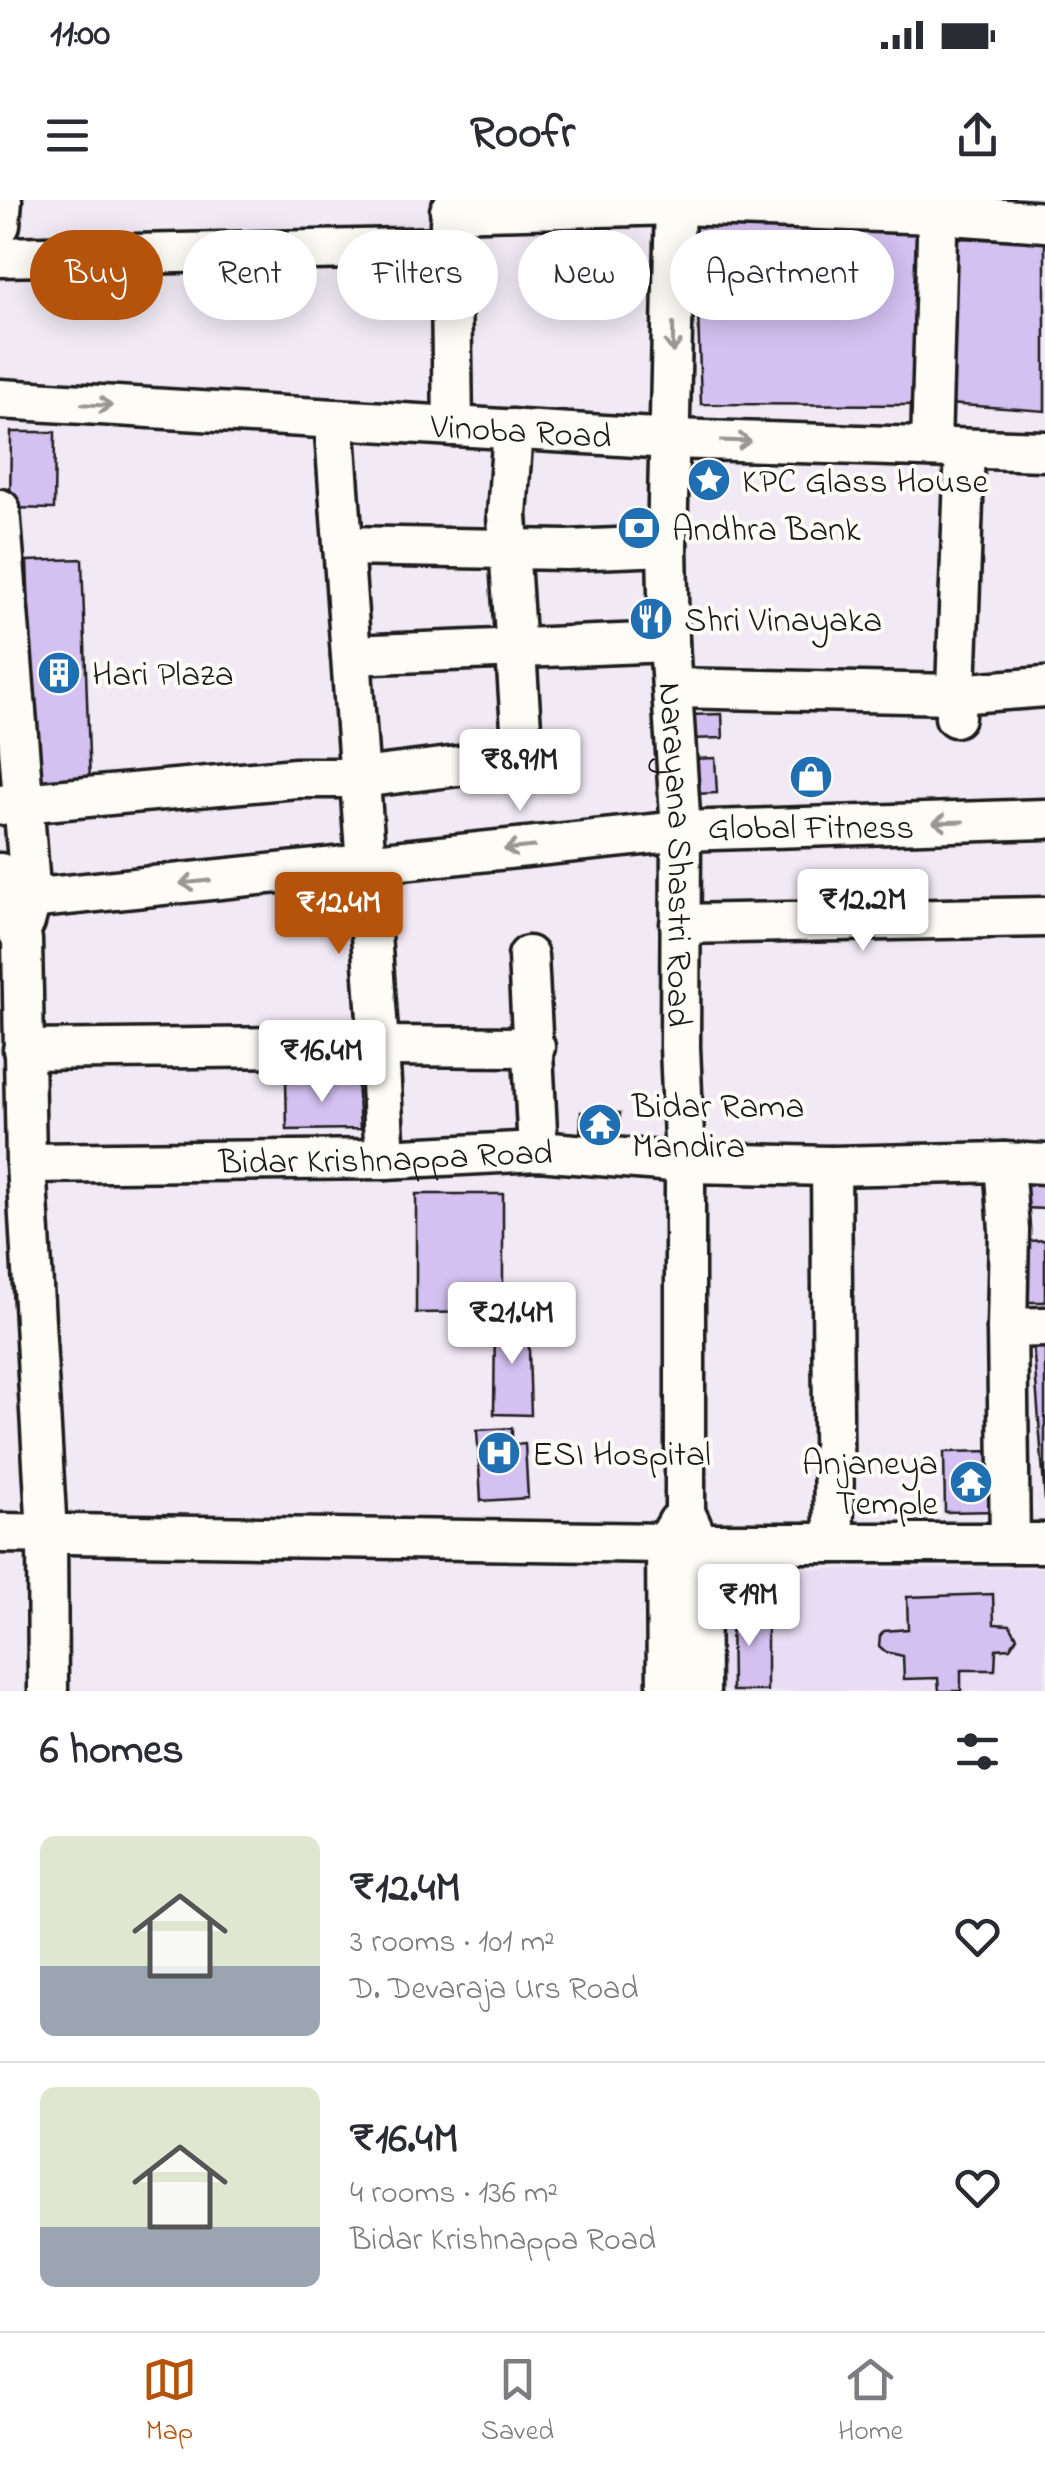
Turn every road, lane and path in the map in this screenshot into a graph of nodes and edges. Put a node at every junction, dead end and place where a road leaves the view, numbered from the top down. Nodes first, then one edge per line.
1 (2, 200) edge
2 (675, 203) edge
3 (774, 204) edge
4 (938, 207) edge
5 (450, 219) edge
6 (1045, 222) edge
7 (0, 225) edge
8 (0, 257) edge
9 (0, 399) edge
10 (334, 419) junction
11 (453, 426) junction
12 (513, 429) junction
13 (671, 439) junction
14 (948, 448) junction
15 (1045, 451) edge
16 (0, 509) edge
17 (343, 546) junction
18 (667, 546) junction
19 (509, 549) junction
20 (669, 642) junction
21 (514, 649) junction
22 (351, 656) junction
23 (1045, 687) edge
24 (674, 688) junction
25 (955, 707) junction
26 (360, 778) junction
27 (11, 803) edge
28 (1045, 819) edge
29 (681, 831) junction
30 (366, 864) junction
31 (8, 894) edge
32 (1045, 917) edge
33 (680, 924) junction
34 (528, 956) dead end
35 (380, 1046) junction
36 (535, 1047) junction
37 (24, 1050) junction
38 (538, 1151) junction
39 (385, 1159) junction
40 (1004, 1162) junction
41 (26, 1163) junction
42 (685, 1164) junction
43 (1045, 1164) edge
44 (832, 1166) junction
45 (1027, 1230) edge
46 (1045, 1326) edge
47 (1008, 1328) junction
48 (0, 1533) edge
49 (683, 1533) junction
50 (46, 1534) junction
51 (1028, 1542) edge
52 (834, 1543) junction
53 (48, 1691) edge
54 (666, 1691) edge
55 (700, 1691) edge

1 - 7 street
2 - 3 street
2 - 5 street
2 -> 13 street, Narayana Shastri Road
3 - 4 street
4 - 6 street
4 - 14 street
5 - 8 street
5 - 11 street
9 -> 10 street, Vinoba Road
10 - 11 street, Vinoba Road
10 - 17 street
11 - 12 street, Vinoba Road
12 - 13 street, Vinoba Road
12 - 19 street
13 -> 14 street, Vinoba Road
13 - 18 street, Narayana Shastri Road
14 - 15 street, Vinoba Road
14 - 25 street
16 - 27 street
17 - 19 street
17 - 22 street
18 - 19 street
18 - 20 street, Narayana Shastri Road
19 - 21 street
20 - 21 street
20 - 24 street, Narayana Shastri Road
21 - 22 street
21 - 26 street
22 - 26 street
23 - 25 street
24 - 25 street
24 - 29 street, Narayana Shastri Road
26 - 27 street
26 - 30 street
27 - 31 street
28 -> 29 street
29 -> 30 street
29 - 33 street, Narayana Shastri Road
30 -> 31 street
30 - 35 street
31 - 37 street
32 - 33 street
33 - 42 street, Narayana Shastri Road
34 - 36 street
35 - 36 street
35 - 37 street
35 - 39 street
36 - 38 street
37 - 41 street
38 - 39 street, Bidar Krishnappa Road
38 - 42 street, Bidar Krishnappa Road
39 - 41 street, Bidar Krishnappa Road
40 - 43 street, Bidar Krishnappa Road
40 - 44 street, Bidar Krishnappa Road
40 - 45 street
41 - 50 street
42 - 44 street, Bidar Krishnappa Road
42 - 49 street, Narayana Shastri Road
44 - 52 street
45 - 47 street
46 - 47 street
47 - 51 street
48 - 50 street
49 - 50 street
49 - 52 street
49 - 54 street, Narayana Shastri Road
49 - 55 street, Narayana Shastri Road
50 - 53 street
51 - 52 street

